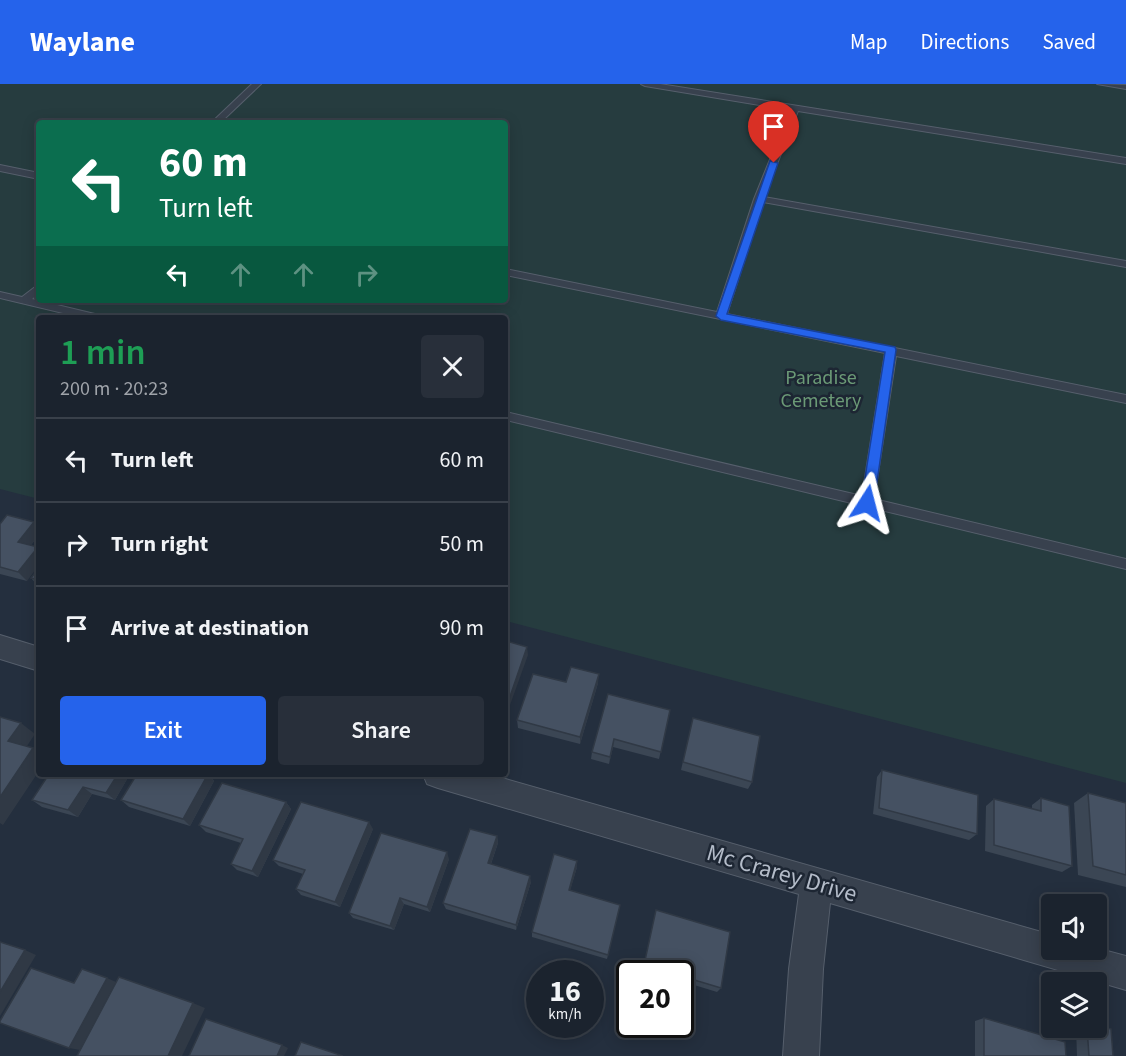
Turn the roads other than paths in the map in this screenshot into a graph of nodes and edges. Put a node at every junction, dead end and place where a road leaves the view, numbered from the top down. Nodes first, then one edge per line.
1 (257, 84) edge
2 (645, 84) edge
3 (1101, 84) edge
4 (1126, 87) edge
5 (795, 108) junction
6 (218, 120) edge
7 (1126, 161) edge
8 (0, 168) edge
9 (36, 175) edge
10 (759, 200) junction
11 (1126, 264) edge
12 (508, 272) edge
13 (36, 290) edge
14 (0, 295) edge
15 (25, 300) junction
16 (36, 303) edge
17 (37, 303) edge
18 (87, 315) edge
19 (721, 316) junction
20 (891, 350) junction
21 (1126, 399) edge
22 (508, 416) edge
23 (867, 503) junction
24 (1126, 564) edge
25 (0, 647) edge
26 (36, 658) edge
27 (448, 777) edge
28 (816, 883) junction
29 (1126, 973) edge
30 (801, 1056) edge

1 - 6 lane
2 - 5 lane
3 - 4 lane
5 - 7 lane
5 - 10 lane
8 - 9 lane
10 - 11 lane
10 - 19 lane
12 - 19 lane
13 - 15 lane
14 - 15 lane
15 - 16 lane
17 - 18 lane
19 - 20 lane
20 - 21 lane
20 - 23 lane
22 - 23 lane
23 - 24 lane
25 - 26 street
27 - 28 street, Mc Crarey Drive
28 - 29 street, Mc Crarey Drive
28 - 30 street

